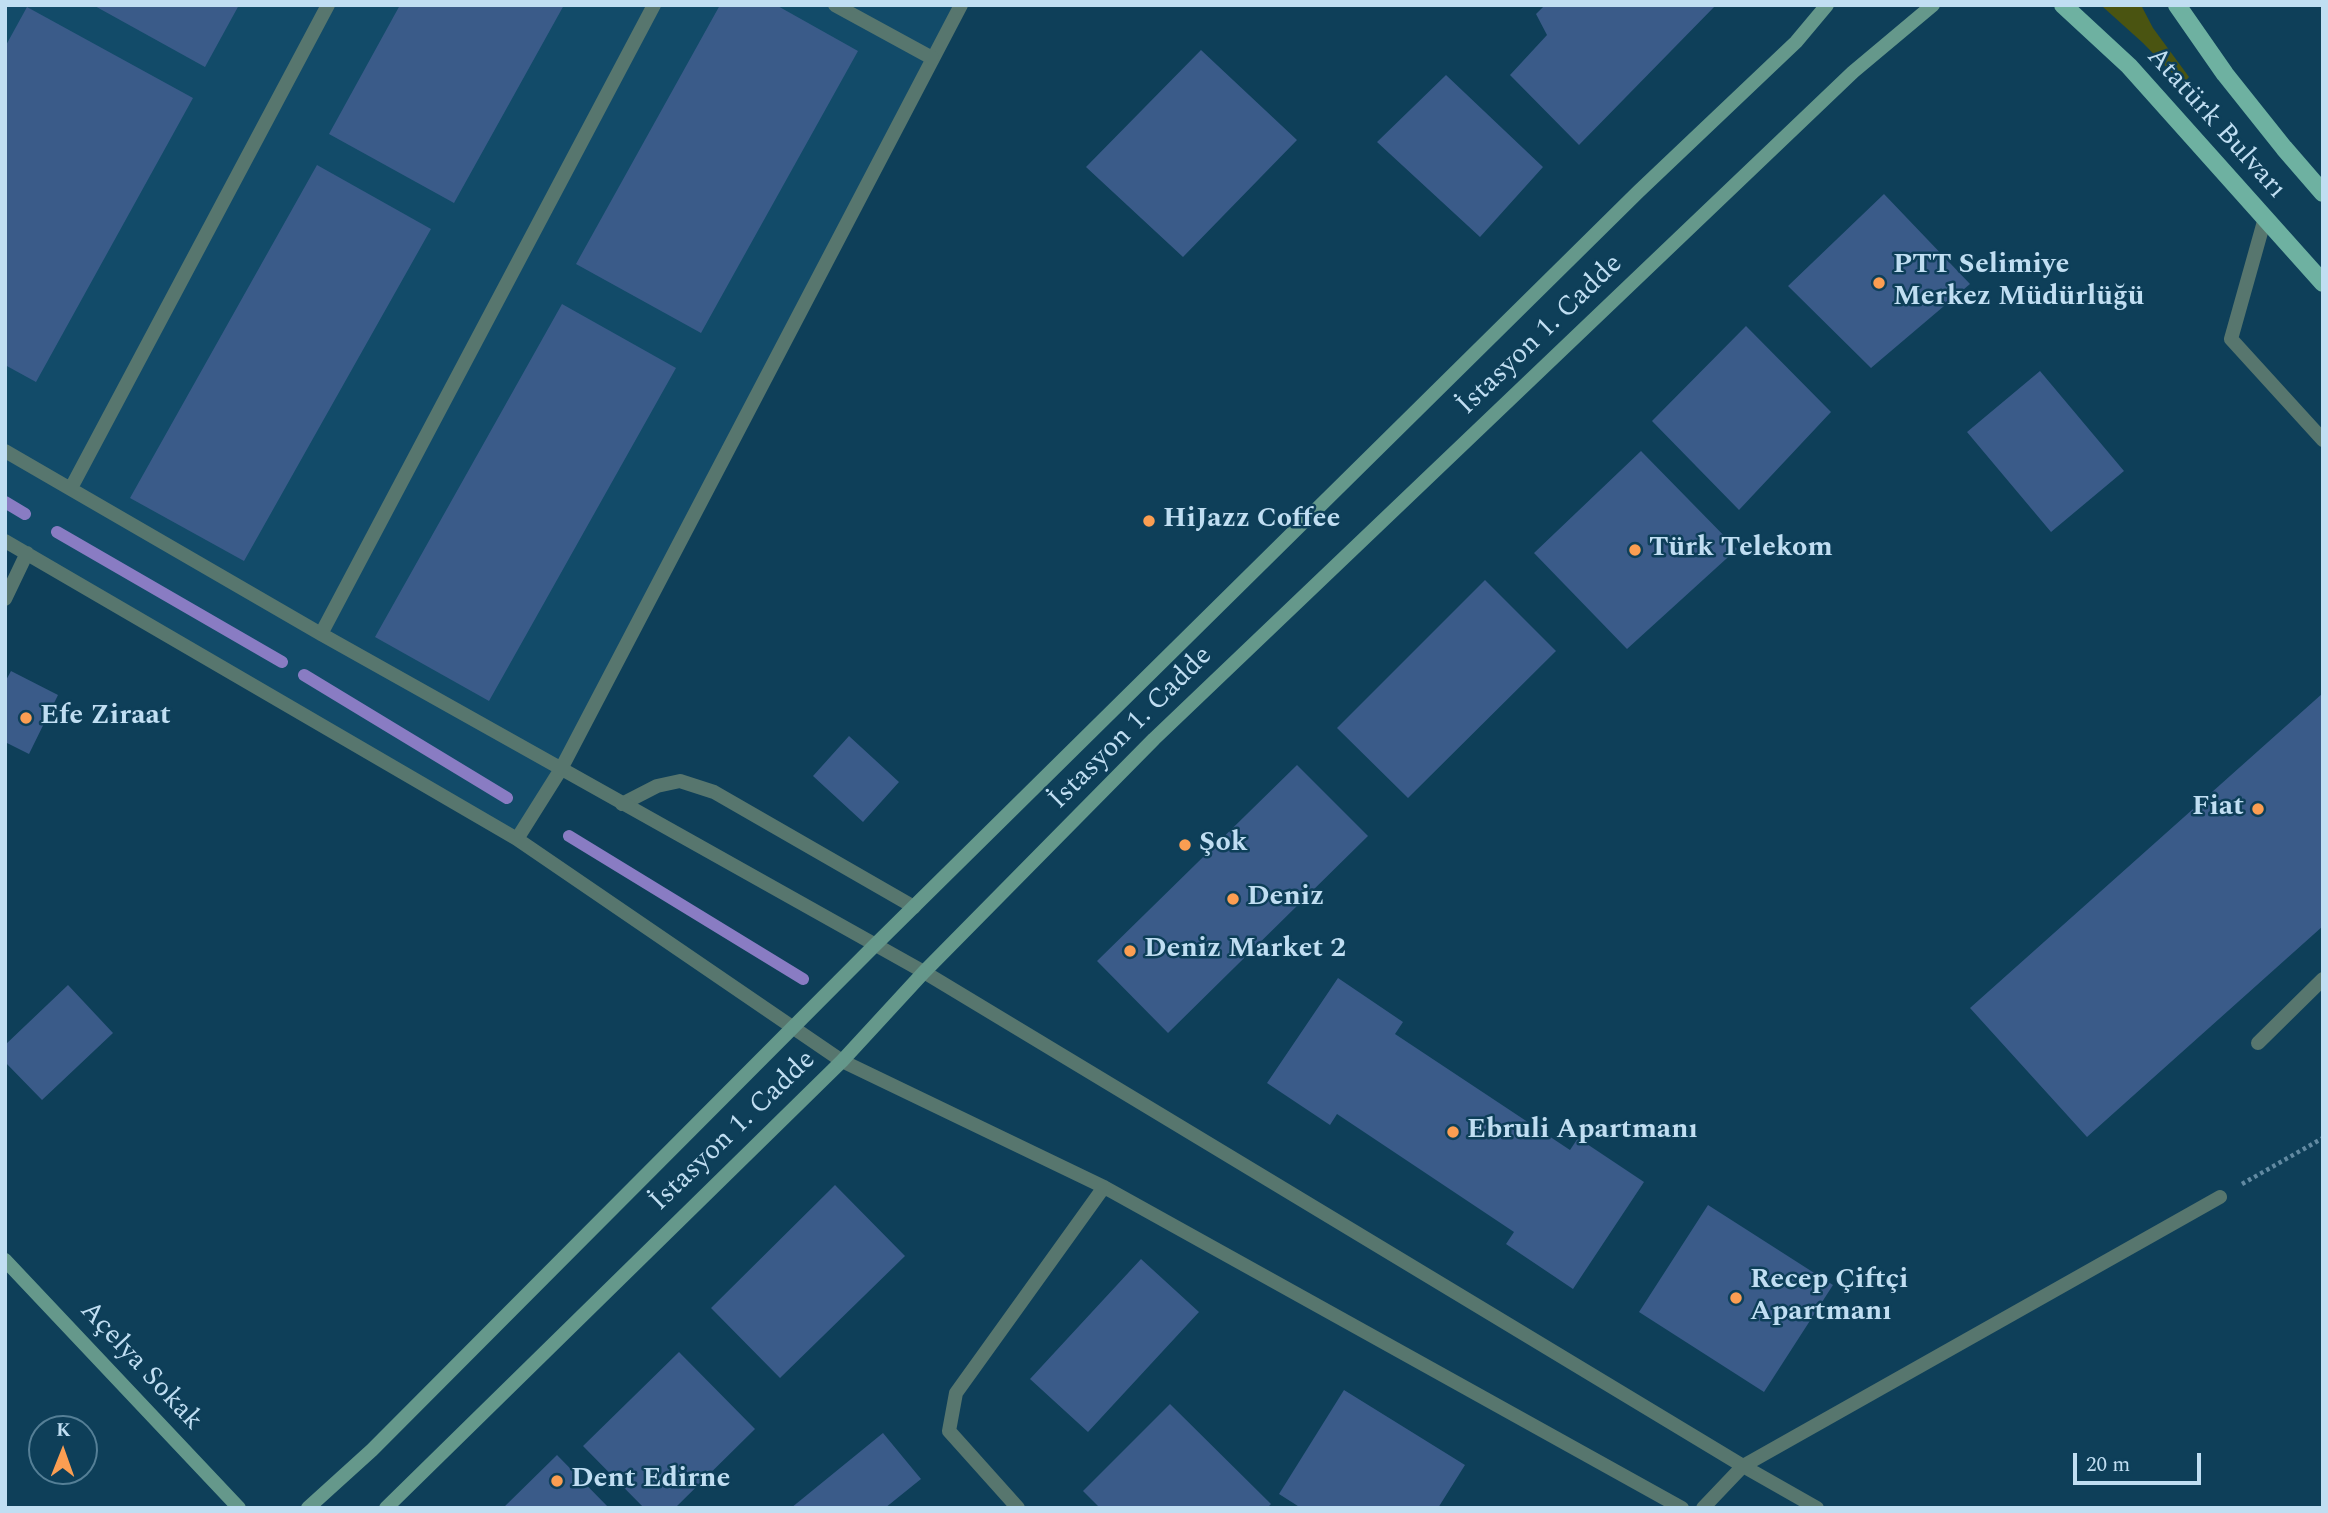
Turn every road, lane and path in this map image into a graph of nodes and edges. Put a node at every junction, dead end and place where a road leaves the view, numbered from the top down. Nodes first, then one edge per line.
1 (328, 5) edge
2 (654, 5) edge
3 (835, 5) edge
4 (961, 5) edge
5 (1827, 5) edge
6 (1933, 5) edge
7 (2063, 5) edge
8 (2177, 5) edge
9 (932, 58) junction
10 (2323, 193) edge
11 (2265, 218) junction
12 (2323, 283) edge
13 (2323, 440) edge
14 (5, 451) edge
15 (71, 488) junction
16 (5, 541) edge
17 (27, 553) junction
18 (5, 599) edge
19 (321, 634) junction
20 (561, 769) junction
21 (622, 804) junction
22 (517, 839) junction
23 (914, 907) junction
24 (875, 945) junction
25 (924, 972) junction
26 (2323, 979) edge
27 (794, 1027) junction
28 (2258, 1043) dead end
29 (842, 1061) junction
30 (2323, 1139) edge
31 (1104, 1187) junction
32 (2220, 1197) joint
33 (5, 1260) edge
34 (1743, 1466) junction
35 (239, 1508) edge
36 (308, 1508) edge
37 (386, 1508) edge
38 (1018, 1508) edge
39 (1682, 1508) edge
40 (1703, 1508) edge
41 (1817, 1508) edge

1 - 15 street
2 - 19 street
3 - 9 street
4 - 9 street
5 - 23 main road, İstasyon 1. Cadde
6 - 25 main road, İstasyon 1. Cadde
7 - 11 main road, Atatürk Bulvarı
8 - 10 main road, Atatürk Bulvarı
9 - 20 street
11 - 12 main road, Atatürk Bulvarı
11 - 13 street
14 - 15 street
15 - 19 street
16 - 17 street
17 - 18 street
17 - 22 street
19 - 20 street
20 - 21 street
20 - 22 street
21 - 23 street
21 - 24 street
22 - 27 street
23 - 24 main road, İstasyon 1. Cadde
24 - 25 street
24 - 27 main road, İstasyon 1. Cadde
25 - 29 main road, İstasyon 1. Cadde
25 - 34 street
26 - 28 street
27 - 29 street
27 - 36 main road, İstasyon 1. Cadde
29 - 31 street
29 - 37 main road, İstasyon 1. Cadde
30 - 32 path
31 - 38 street
31 - 39 street
32 - 34 street
33 - 35 main road, Açelya Sokak
34 - 40 street
34 - 41 street

